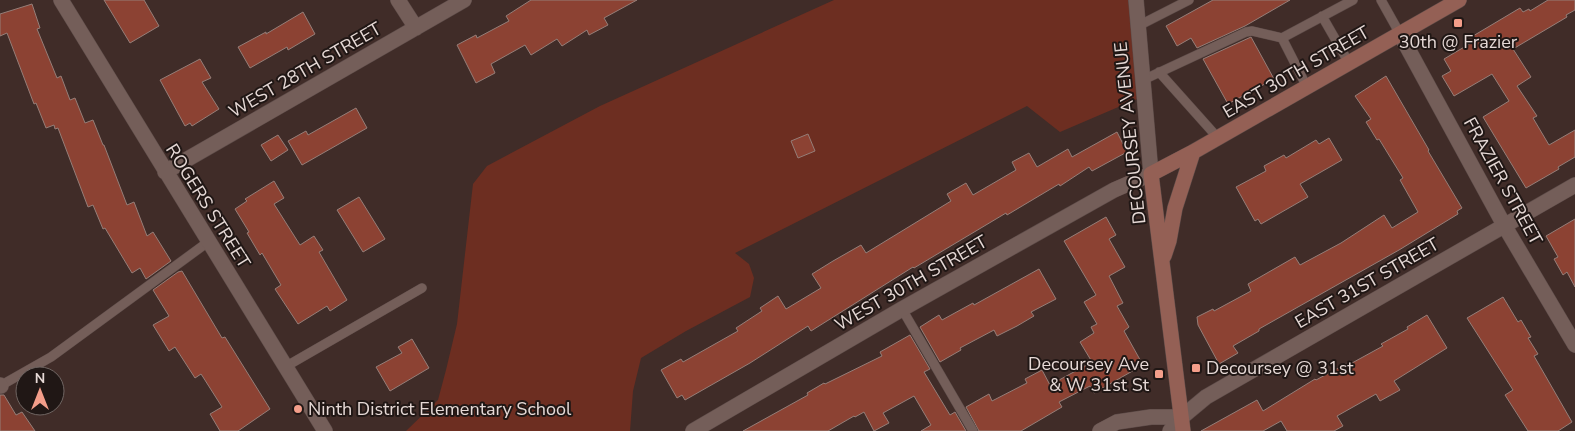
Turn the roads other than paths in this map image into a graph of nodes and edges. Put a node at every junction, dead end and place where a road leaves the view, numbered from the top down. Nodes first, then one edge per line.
1 (61, 0) edge
2 (398, 0) edge
3 (464, 0) edge
4 (1136, 0) edge
5 (1189, 0) edge
6 (1353, 0) edge
7 (1381, 0) edge
8 (1459, 0) edge
9 (1322, 16) junction
10 (1138, 26) junction
11 (416, 28) junction
12 (1400, 34) junction
13 (1282, 38) junction
14 (1349, 63) junction
15 (1159, 72) junction
16 (1143, 80) junction
17 (1307, 87) junction
18 (1218, 138) junction
19 (1193, 152) junction
20 (165, 172) junction
21 (1151, 174) junction
22 (1575, 185) edge
23 (1504, 225) junction
24 (208, 242) junction
25 (1162, 262) junction
26 (422, 288) dead end
27 (902, 309) junction
28 (1575, 345) edge
29 (285, 367) junction
30 (0, 385) edge
31 (1183, 424) edge
32 (325, 431) edge
33 (693, 431) edge
34 (973, 431) edge
35 (1100, 431) edge
36 (1170, 431) edge

1 - 20 street, ROGERS STREET
2 - 11 street
3 - 11 street, WEST 28TH STREET
4 - 10 street, DECOURSEY AVENUE
5 - 10 lane
6 - 9 lane
7 - 12 lane
8 - 12 main road, EAST 30TH STREET
9 - 13 lane
9 - 14 lane
10 - 16 street, DECOURSEY AVENUE
11 - 20 street, WEST 28TH STREET
12 - 14 main road, EAST 30TH STREET
12 - 23 street, FRAZIER STREET
13 - 15 lane
13 - 17 lane
14 - 17 main road, EAST 30TH STREET
15 - 16 lane
15 - 18 lane
16 - 21 street, DECOURSEY AVENUE
17 - 18 main road, EAST 30TH STREET
18 - 19 main road, EAST 30TH STREET
19 - 21 main road, EAST 30TH STREET
19 - 25 main road, DECOURSEY AVENUE
20 - 24 street, ROGERS STREET
21 - 25 main road, DECOURSEY AVENUE
21 - 27 street, WEST 30TH STREET
22 - 23 street, EAST 31ST STREET
23 - 28 street, FRAZIER STREET
23 - 31 street, EAST 31ST STREET
24 - 29 street, ROGERS STREET
24 - 30 lane
25 - 31 main road, DECOURSEY AVENUE
26 - 29 lane
27 - 33 street, WEST 30TH STREET
27 - 34 lane
29 - 32 street, ROGERS STREET
31 - 35 street
31 - 36 street, EAST 31ST STREET

